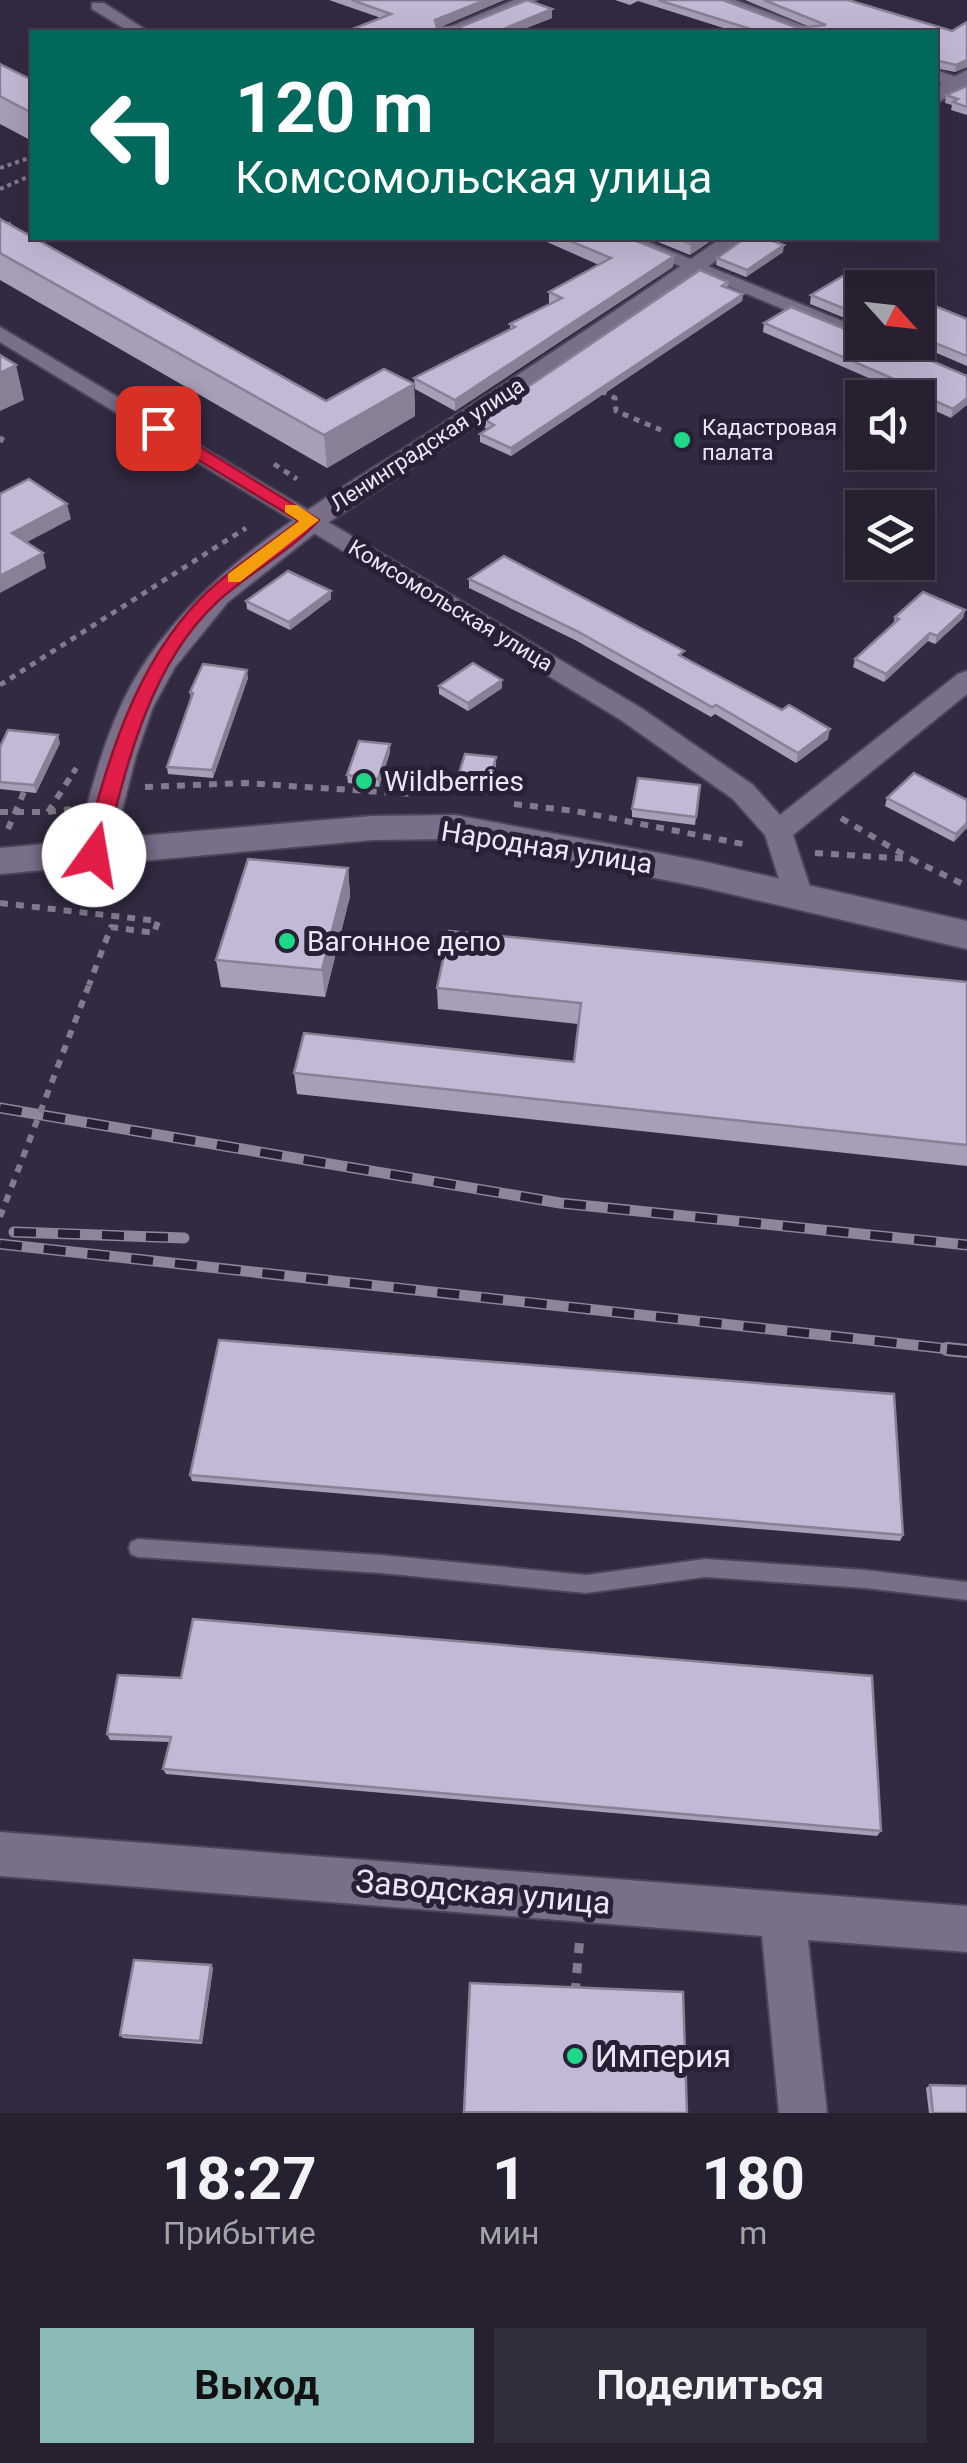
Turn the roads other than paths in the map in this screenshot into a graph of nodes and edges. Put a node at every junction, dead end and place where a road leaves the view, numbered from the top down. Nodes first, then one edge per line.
1 (530, 0) edge
2 (719, 0) edge
3 (98, 6) dead end
4 (138, 30) edge
5 (450, 30) edge
6 (807, 30) edge
7 (938, 76) edge
8 (964, 81) edge
9 (938, 96) edge
10 (628, 240) edge
11 (733, 240) edge
12 (694, 268) junction
13 (845, 329) edge
14 (0, 333) edge
15 (310, 520) junction
16 (967, 680) edge
17 (778, 832) junction
18 (94, 855) junction
19 (0, 861) edge
20 (798, 896) junction
21 (967, 935) edge
22 (138, 1548) dead end
23 (967, 1592) edge
24 (0, 1854) edge
25 (783, 1916) junction
26 (967, 1928) edge
27 (803, 2113) edge

1 - 5 street
2 - 6 street
3 - 4 street
7 - 8 street
8 - 9 street
10 - 12 street
11 - 12 street, Ленинградская улица
12 - 13 street
12 - 15 street, Ленинградская улица
14 - 15 street, Комсомольская улица
15 - 17 street, Комсомольская улица
15 - 18 street, Ленинградская улица
16 - 17 street
17 - 20 street, Комсомольская улица
18 - 19 street, Народная улица
18 - 20 street, Народная улица
20 - 21 street, Народная улица
22 - 23 lane
24 - 25 street, Заводская улица
25 - 26 street, Заводская улица
25 - 27 street

